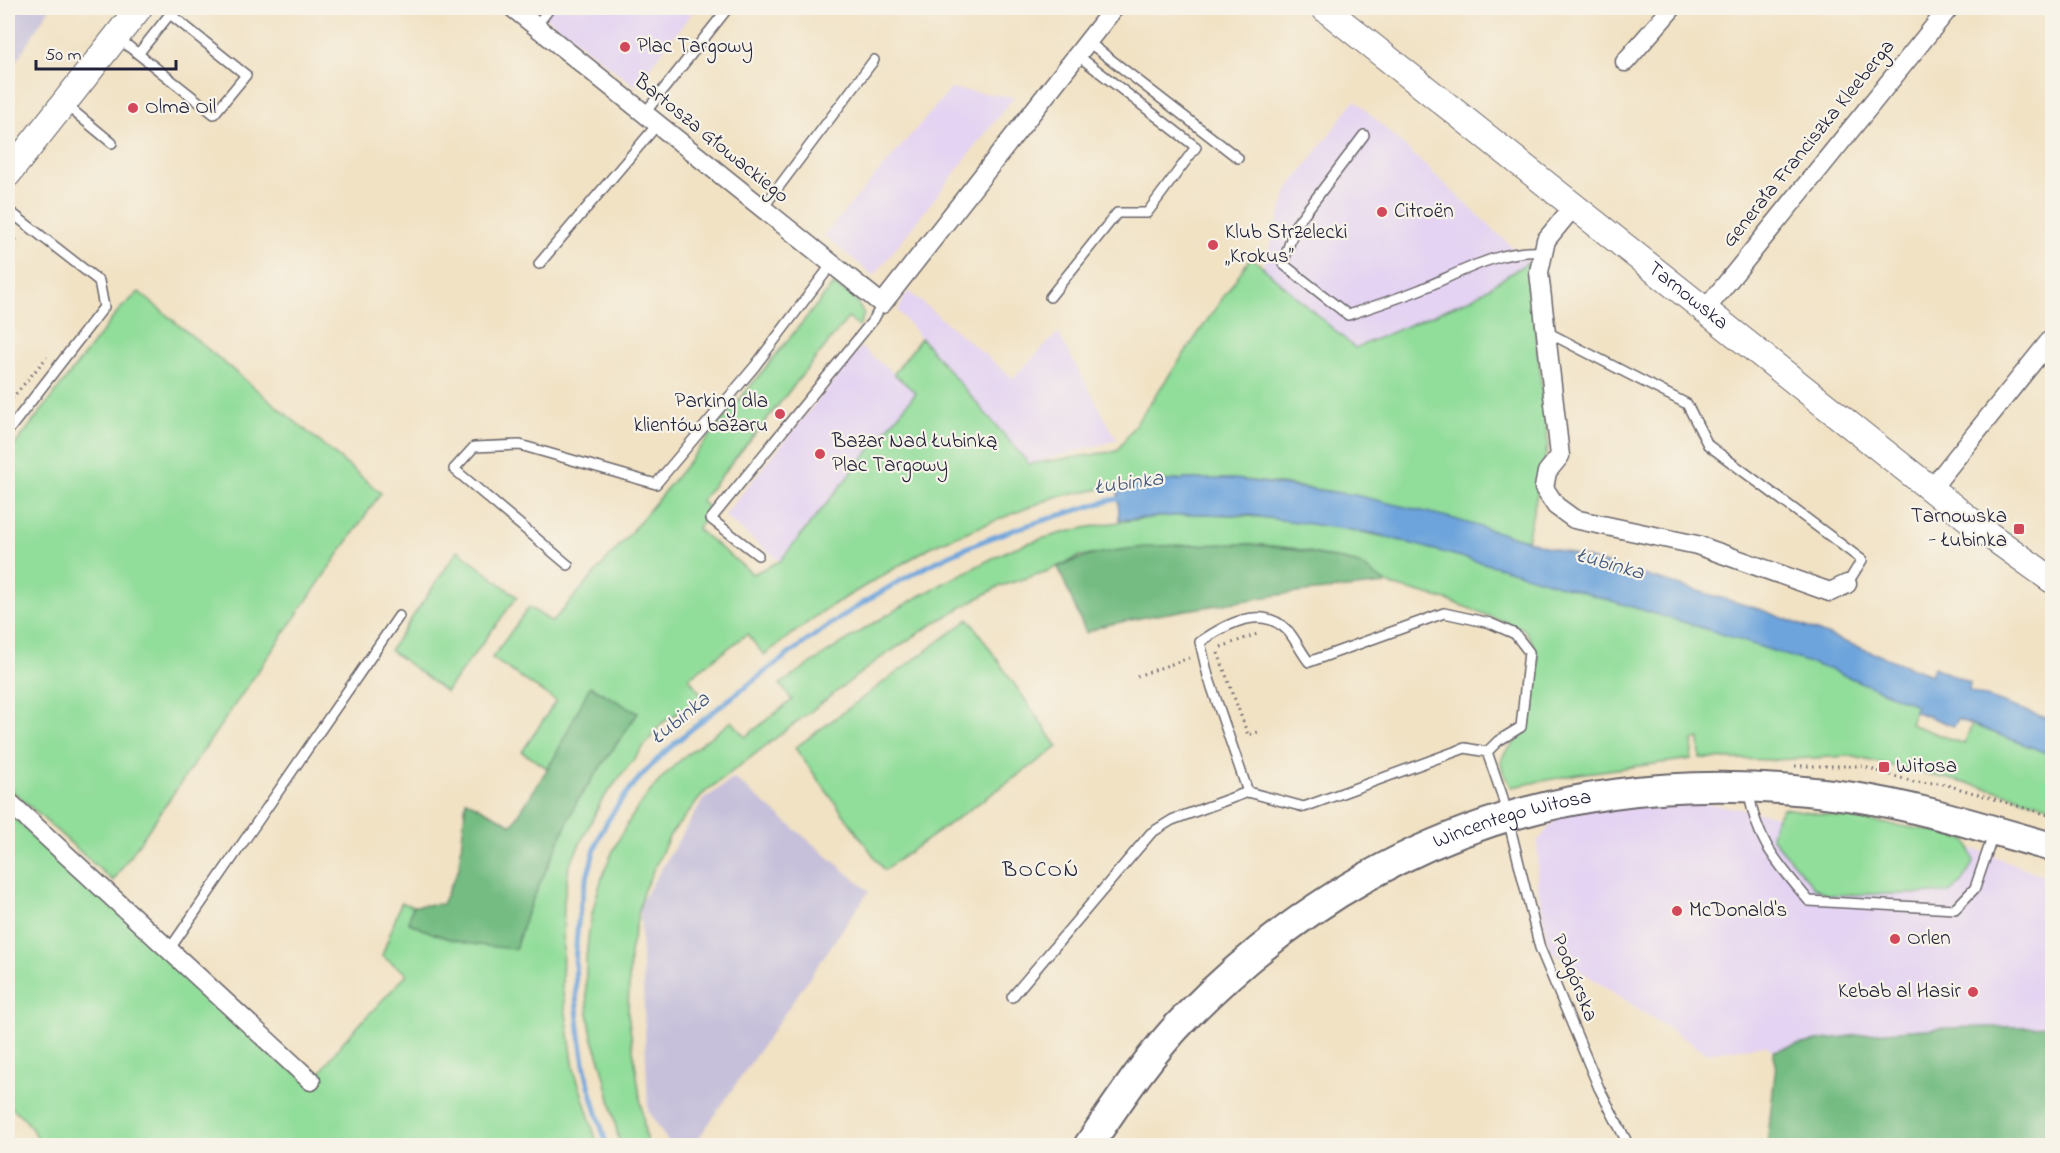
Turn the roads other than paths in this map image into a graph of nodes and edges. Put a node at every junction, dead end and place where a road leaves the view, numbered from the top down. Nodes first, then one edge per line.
1 (139, 8) edge
2 (513, 8) edge
3 (550, 8) edge
4 (728, 8) edge
5 (1114, 8) edge
6 (1324, 8) edge
7 (1672, 8) edge
8 (1949, 8) edge
9 (536, 26) junction
10 (116, 36) junction
11 (1082, 48) junction
12 (138, 54) junction
13 (874, 60) dead end
14 (1625, 62) dead end
15 (64, 103) junction
16 (650, 119) junction
17 (1364, 135) dead end
18 (112, 142) dead end
19 (1238, 158) dead end
20 (8, 174) edge
21 (1574, 206) junction
22 (762, 209) junction
23 (8, 210) edge
24 (1543, 252) junction
25 (539, 264) dead end
26 (832, 264) junction
27 (1050, 297) dead end
28 (882, 304) junction
29 (1705, 310) junction
30 (1545, 332) junction
31 (2052, 339) edge
32 (8, 431) edge
33 (1931, 489) junction
34 (758, 555) dead end
35 (568, 565) dead end
36 (2052, 580) edge
37 (1847, 584) joint
38 (399, 616) dead end
39 (1488, 752) junction
40 (1748, 787) junction
41 (1248, 792) junction
42 (8, 801) edge
43 (1507, 816) junction
44 (1994, 830) junction
45 (2052, 848) edge
46 (169, 950) junction
47 (1012, 997) dead end
48 (311, 1081) dead end
49 (1088, 1146) edge
50 (1629, 1146) edge

1 - 10 main road
2 - 9 street, Bartosza Głowackiego
3 - 9 lane
4 - 16 lane
5 - 11 street
6 - 21 main road, Tarnowska
7 - 14 street
8 - 29 street, Generała Franciszka Kleeberga
9 - 16 street, Bartosza Głowackiego
10 - 12 lane
10 - 15 main road
11 - 19 lane
11 - 27 lane
11 - 28 street
12 - 12 lane
13 - 22 lane
15 - 18 lane
15 - 20 main road
16 - 22 street, Bartosza Głowackiego
16 - 25 lane
17 - 24 lane
21 - 24 street
21 - 29 main road, Tarnowska
22 - 26 street, Bartosza Głowackiego
23 - 32 lane
24 - 30 street
26 - 28 street, Bartosza Głowackiego
26 - 35 lane
28 - 34 lane
29 - 33 main road, Tarnowska
30 - 37 lane
30 - 37 street
31 - 33 street
33 - 36 main road, Tarnowska
38 - 46 lane
39 - 41 lane
39 - 41 lane
39 - 43 lane, Podgórska
40 - 43 main road, Wincentego Witosa
40 - 44 main road, Wincentego Witosa
40 - 44 lane
41 - 47 lane
42 - 46 street
43 - 49 main road, Wincentego Witosa
43 - 50 lane, Podgórska
44 - 45 main road, Wincentego Witosa
46 - 48 street

